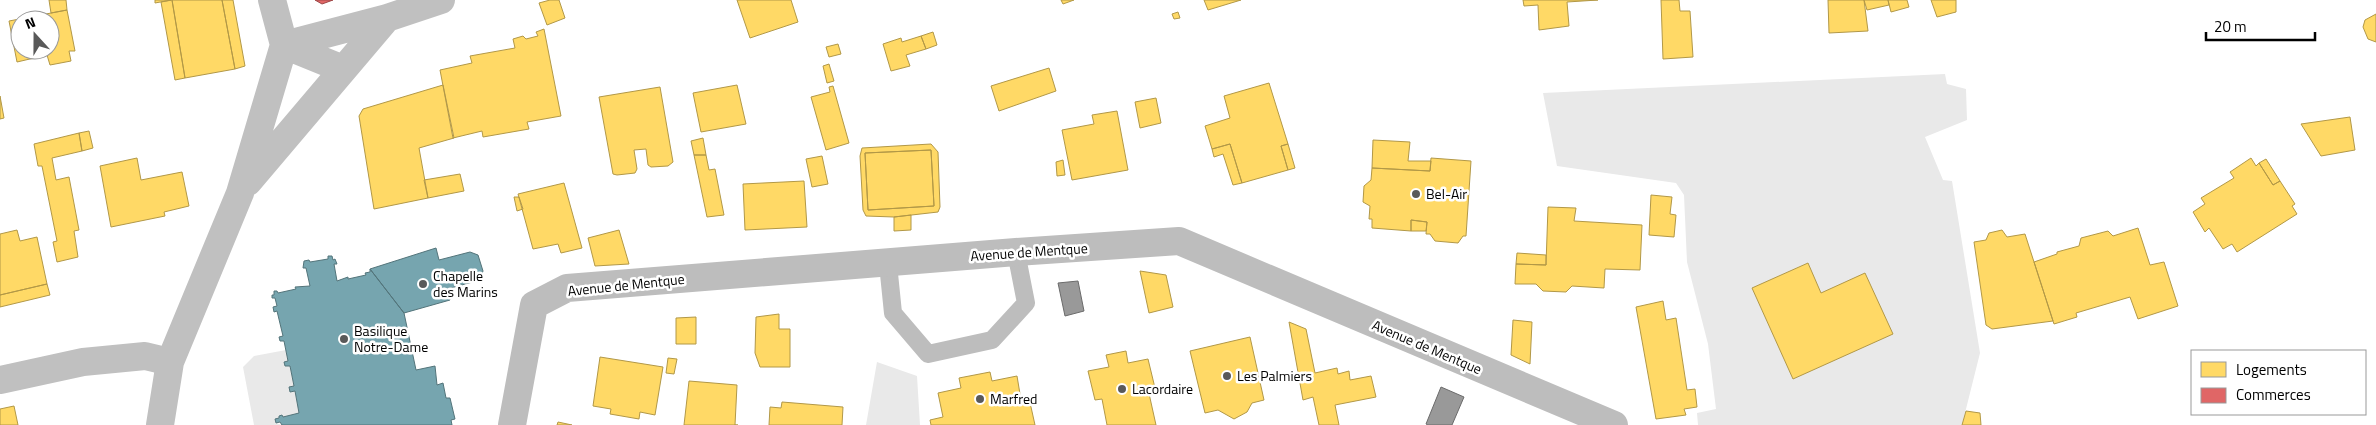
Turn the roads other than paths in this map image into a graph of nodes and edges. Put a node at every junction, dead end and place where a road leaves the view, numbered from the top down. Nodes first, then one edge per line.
1 (272, 0) edge
2 (441, 0) edge
3 (387, 18) junction
4 (284, 44) junction
5 (343, 70) junction
6 (240, 193) junction
7 (1016, 252) junction
8 (888, 264) junction
9 (170, 362) junction
10 (0, 380) edge
11 (160, 425) edge
12 (512, 425) edge
13 (1614, 425) edge

1 - 4 street
2 - 3 street
3 - 4 street
3 - 5 street
4 - 5 street
4 - 6 street
5 - 6 street
6 - 9 street
7 - 8 street, Avenue de Mentque
7 - 8 lane
7 - 13 street, Avenue de Mentque
8 - 12 street, Avenue de Mentque
9 - 10 street
9 - 11 street

